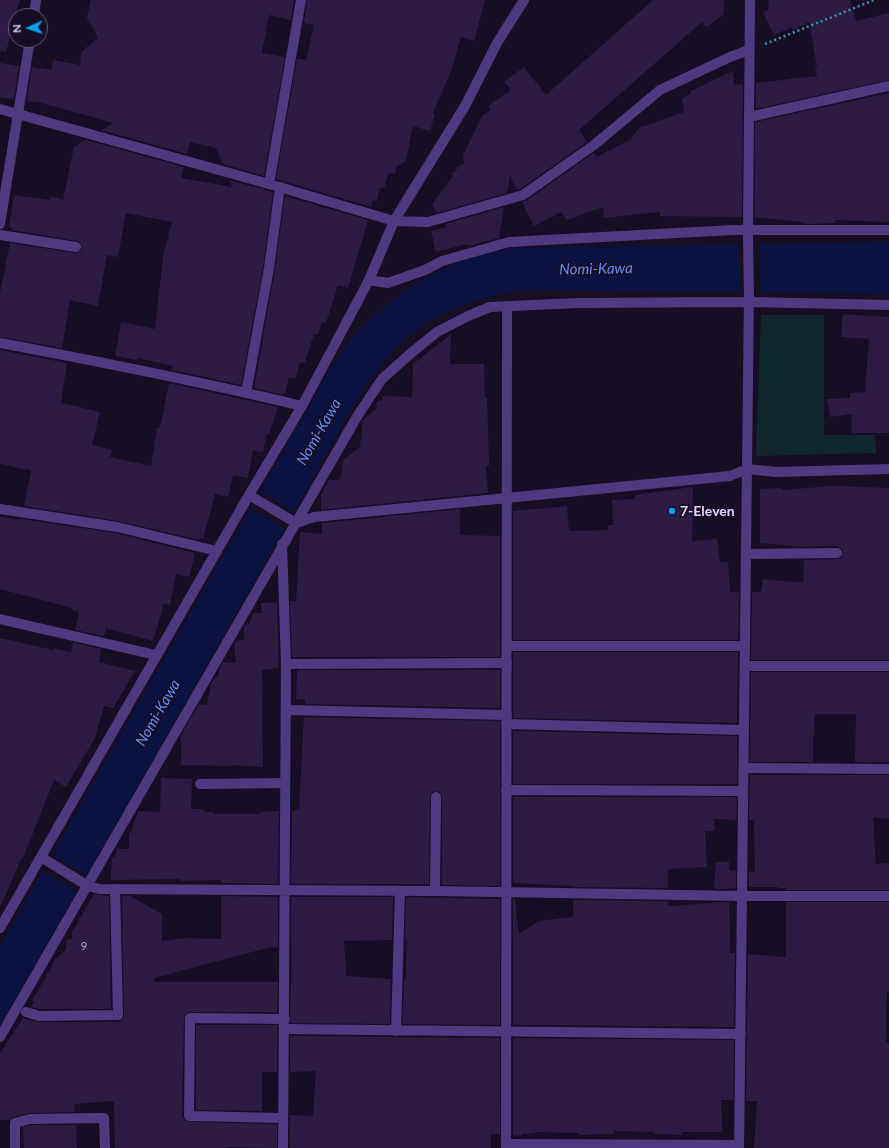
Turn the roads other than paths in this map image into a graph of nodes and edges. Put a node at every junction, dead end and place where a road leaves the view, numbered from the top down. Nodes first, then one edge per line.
1 (301, 0) edge
2 (524, 0) edge
3 (750, 0) edge
4 (29, 48) edge
5 (749, 50) junction
6 (889, 86) edge
7 (0, 109) edge
8 (17, 114) junction
9 (749, 117) junction
10 (270, 184) junction
11 (280, 187) junction
12 (394, 221) junction
13 (0, 224) edge
14 (889, 230) edge
15 (748, 233) junction
16 (0, 235) edge
17 (76, 247) dead end
18 (369, 280) junction
19 (749, 299) junction
20 (889, 305) edge
21 (507, 306) junction
22 (0, 343) edge
23 (246, 393) junction
24 (302, 406) junction
25 (747, 469) junction
26 (889, 469) edge
27 (252, 496) junction
28 (507, 498) junction
29 (0, 509) edge
30 (294, 522) junction
31 (282, 544) junction
32 (217, 551) junction
33 (837, 553) dead end
34 (746, 554) junction
35 (0, 618) edge
36 (507, 646) junction
37 (745, 646) junction
38 (156, 655) junction
39 (506, 663) junction
40 (286, 664) junction
41 (745, 666) junction
42 (889, 666) edge
43 (286, 710) junction
44 (506, 720) junction
45 (744, 730) junction
46 (744, 768) junction
47 (889, 769) edge
48 (285, 783) junction
49 (200, 784) dead end
50 (506, 790) junction
51 (744, 791) junction
52 (436, 797) dead end
53 (43, 859) junction
54 (86, 885) junction
55 (115, 889) junction
56 (284, 890) junction
57 (400, 891) junction
58 (434, 891) junction
59 (506, 892) junction
60 (742, 896) junction
61 (889, 896) edge
62 (0, 928) edge
63 (26, 1012) dead end
64 (284, 1019) junction
65 (284, 1029) junction
66 (396, 1031) junction
67 (506, 1033) junction
68 (740, 1034) junction
69 (0, 1036) edge
70 (283, 1118) junction
71 (506, 1146) edge
72 (739, 1147) edge
73 (15, 1148) edge
74 (105, 1148) edge
75 (283, 1148) edge

1 - 10 street
2 - 12 street
3 - 5 street
4 - 8 street
5 - 9 street
5 - 12 street
6 - 9 street
7 - 8 street
8 - 10 street
8 - 13 street
9 - 15 street
10 - 11 street
11 - 12 street
11 - 23 street
12 - 18 street
14 - 15 street
15 - 18 street
15 - 19 street
16 - 17 street
18 - 24 street
19 - 20 street
19 - 21 street
19 - 25 street
21 - 28 street
21 - 30 street
22 - 23 street
23 - 24 street
24 - 27 street
25 - 26 street
25 - 28 street
25 - 34 street
27 - 30 street
27 - 32 street
28 - 30 street
28 - 36 street
29 - 32 street
30 - 31 street
31 - 40 street
31 - 54 street
32 - 38 street
33 - 34 street
34 - 37 street
35 - 38 street
36 - 37 street
36 - 39 street
37 - 41 street
38 - 53 street
39 - 40 street
39 - 44 street
40 - 43 street
41 - 42 street
41 - 45 street
43 - 44 street
43 - 48 street
44 - 45 street
44 - 50 street
45 - 46 street
46 - 47 street
46 - 51 street
48 - 49 street
48 - 56 street
50 - 51 street
50 - 59 street
51 - 60 street
52 - 58 street
53 - 54 street
53 - 62 street
54 - 55 street
54 - 69 street
55 - 56 street
55 - 63 street
56 - 57 street
56 - 64 street
57 - 58 street
57 - 66 street
58 - 59 street
59 - 60 street
59 - 67 street
60 - 61 street
60 - 68 street
64 - 65 street
64 - 70 street
65 - 66 street
65 - 70 street
66 - 67 street
67 - 68 street
67 - 71 street
68 - 72 street
70 - 75 street
71 - 72 street
73 - 74 street

